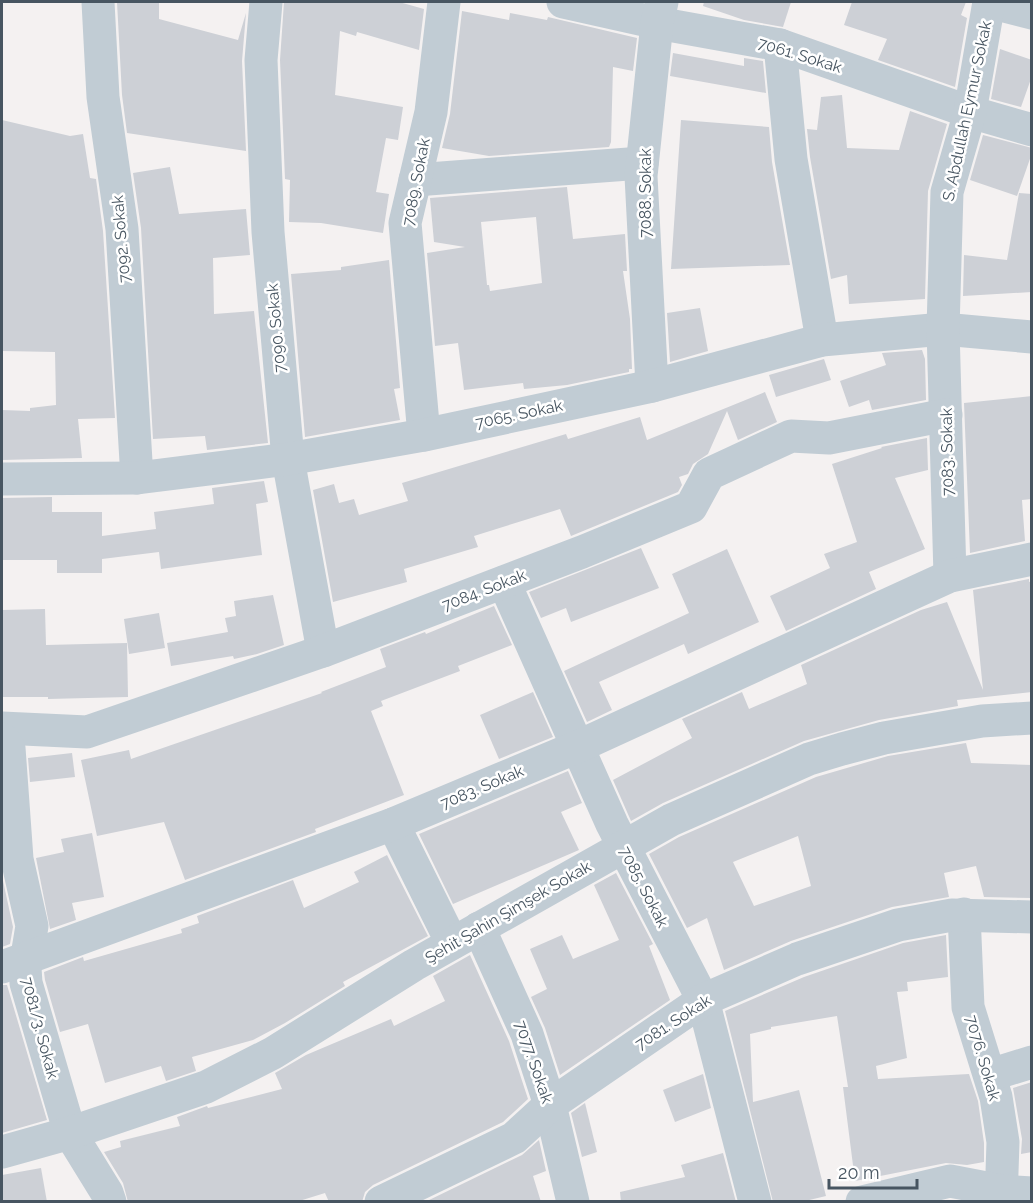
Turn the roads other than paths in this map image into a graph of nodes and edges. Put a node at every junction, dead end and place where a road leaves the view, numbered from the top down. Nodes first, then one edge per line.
1 (98, 2) edge
2 (266, 2) edge
3 (444, 2) edge
4 (563, 2) edge
5 (989, 2) edge
6 (660, 12) edge
7 (1032, 13) edge
8 (780, 45) junction
9 (970, 112) junction
10 (1032, 130) edge
11 (642, 164) junction
12 (415, 180) junction
13 (943, 329) junction
14 (1032, 337) edge
15 (822, 340) junction
16 (652, 386) junction
17 (946, 415) junction
18 (424, 435) junction
19 (288, 459) junction
20 (137, 478) junction
21 (2, 479) edge
22 (1032, 559) edge
23 (950, 576) junction
24 (504, 582) junction
25 (323, 651) junction
26 (1032, 718) edge
27 (2, 728) edge
28 (2, 739) edge
29 (577, 747) junction
30 (393, 824) junction
31 (623, 846) junction
32 (964, 915) junction
33 (1032, 916) edge
34 (465, 935) junction
35 (14, 963) edge
36 (703, 1000) junction
37 (1032, 1062) edge
38 (990, 1075) junction
39 (550, 1105) junction
40 (70, 1133) junction
41 (2, 1152) edge
42 (1012, 1195) edge
43 (110, 1202) edge
44 (381, 1202) edge
45 (573, 1202) edge
46 (755, 1202) edge
47 (862, 1202) edge

1 - 20 street, 7092. Sokak
2 - 19 street, 7090. Sokak
3 - 12 street, 7089. Sokak
4 - 6 street, 7061. Sokak
5 - 7 street
5 - 9 street, S. Abdullah Eymur Sokak
6 - 8 street, 7061. Sokak
6 - 11 street, 7088. Sokak
8 - 9 street, 7061. Sokak
8 - 15 street
9 - 10 street, 7061. Sokak
9 - 13 street, S. Abdullah Eymur Sokak
11 - 12 street
11 - 16 street, 7088. Sokak
12 - 18 street, 7089. Sokak
13 - 14 street, 7065. Sokak
13 - 15 street, 7065. Sokak
13 - 17 street, 7083. Sokak
15 - 16 street, 7065. Sokak
16 - 18 street, 7065. Sokak
17 - 23 street, 7083. Sokak
17 - 24 street, 7084. Sokak
18 - 19 street, 7065. Sokak
19 - 20 street, 7065. Sokak
19 - 25 street, 7090. Sokak
20 - 21 street, 7065. Sokak
22 - 23 street, 7083. Sokak
23 - 29 street, 7083. Sokak
24 - 25 street, 7084. Sokak
24 - 29 street, 7085. Sokak
25 - 27 street, 7084. Sokak
26 - 31 street, Şehit Şahin Şimşek Sokak
28 - 35 street, 7081/3. Sokak
29 - 30 street, 7083. Sokak
29 - 31 street, 7085. Sokak
30 - 34 street, 7077. Sokak
30 - 35 street, 7083. Sokak
31 - 34 street, Şehit Şahin Şimşek Sokak
31 - 36 street, 7085. Sokak
32 - 33 street, 7081. Sokak
32 - 36 street, 7081. Sokak
32 - 38 street, 7076. Sokak
34 - 39 street, 7077. Sokak
34 - 40 street, Şehit Şahin Şimşek Sokak
35 - 40 street, 7081/3. Sokak
36 - 39 street, 7081. Sokak
36 - 46 street, 7085. Sokak
37 - 38 street
38 - 42 street, 7076. Sokak
39 - 44 street, 7081. Sokak
39 - 45 street, 7077. Sokak
40 - 41 street, Şehit Şahin Şimşek Sokak
40 - 43 street, 7081/3. Sokak
42 - 47 street

